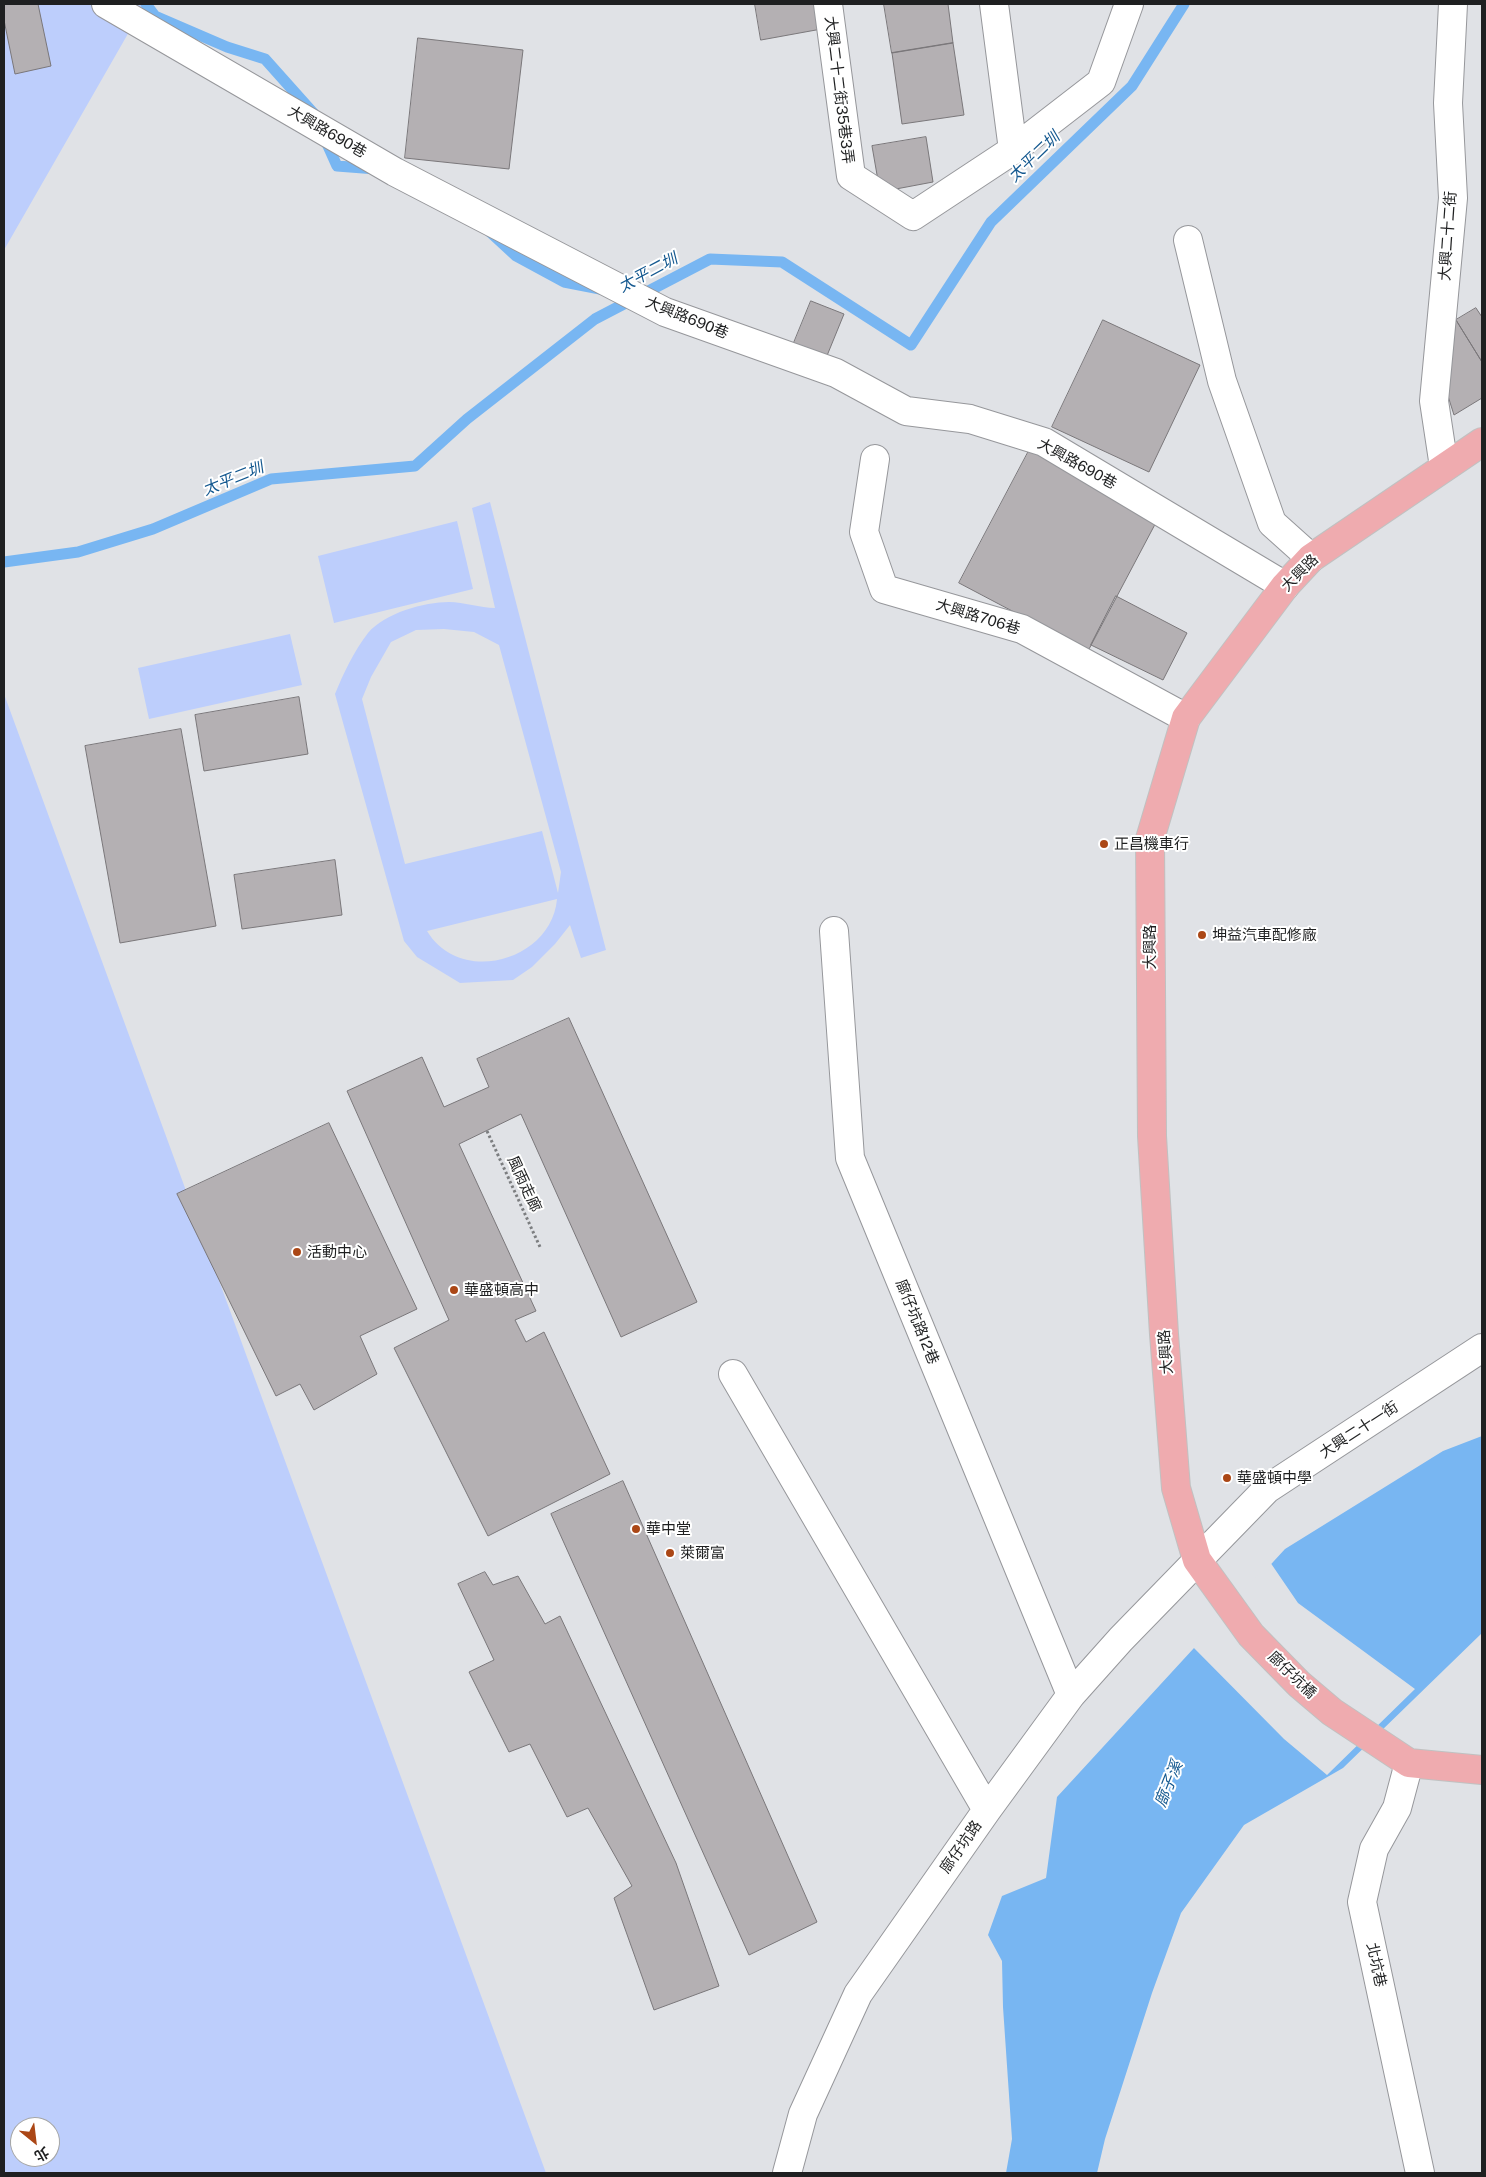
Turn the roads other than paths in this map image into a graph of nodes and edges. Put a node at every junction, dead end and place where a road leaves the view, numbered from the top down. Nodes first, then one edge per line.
1 (106, 4) edge
2 (828, 4) edge
3 (994, 4) edge
4 (1129, 4) edge
5 (1453, 4) edge
6 (1012, 150) junction
7 (1188, 240) dead end
8 (1482, 442) edge
9 (875, 459) dead end
10 (1444, 466) junction
11 (1311, 558) junction
12 (1285, 586) junction
13 (1186, 718) junction
14 (834, 931) dead end
15 (1482, 1348) edge
16 (733, 1374) dead end
17 (1197, 1560) junction
18 (1213, 1583) joint
19 (1071, 1695) junction
20 (1399, 1755) junction
21 (1482, 1770) edge
22 (987, 1810) junction
23 (787, 2173) edge
24 (1420, 2173) edge

1 - 12 street, 大興路690巷
2 - 6 street, 大興二十二街35巷3弄
3 - 6 street
4 - 6 street
5 - 10 street, 大興二十二街
7 - 11 street
8 - 10 main road, 大興路
9 - 13 street, 大興路706巷
10 - 11 main road, 大興路
11 - 12 main road, 大興路
12 - 13 main road, 大興路
13 - 17 main road, 大興路
14 - 19 street, 廍仔坑路12巷
15 - 17 street, 大興二十一街
16 - 22 street
17 - 18 main road, 大興路
17 - 19 street, 廍仔坑路
18 - 20 main road, 廍仔坑橋
19 - 22 street, 廍仔坑路
20 - 21 main road
20 - 24 street, 北坑巷
22 - 23 street, 廍仔坑路

